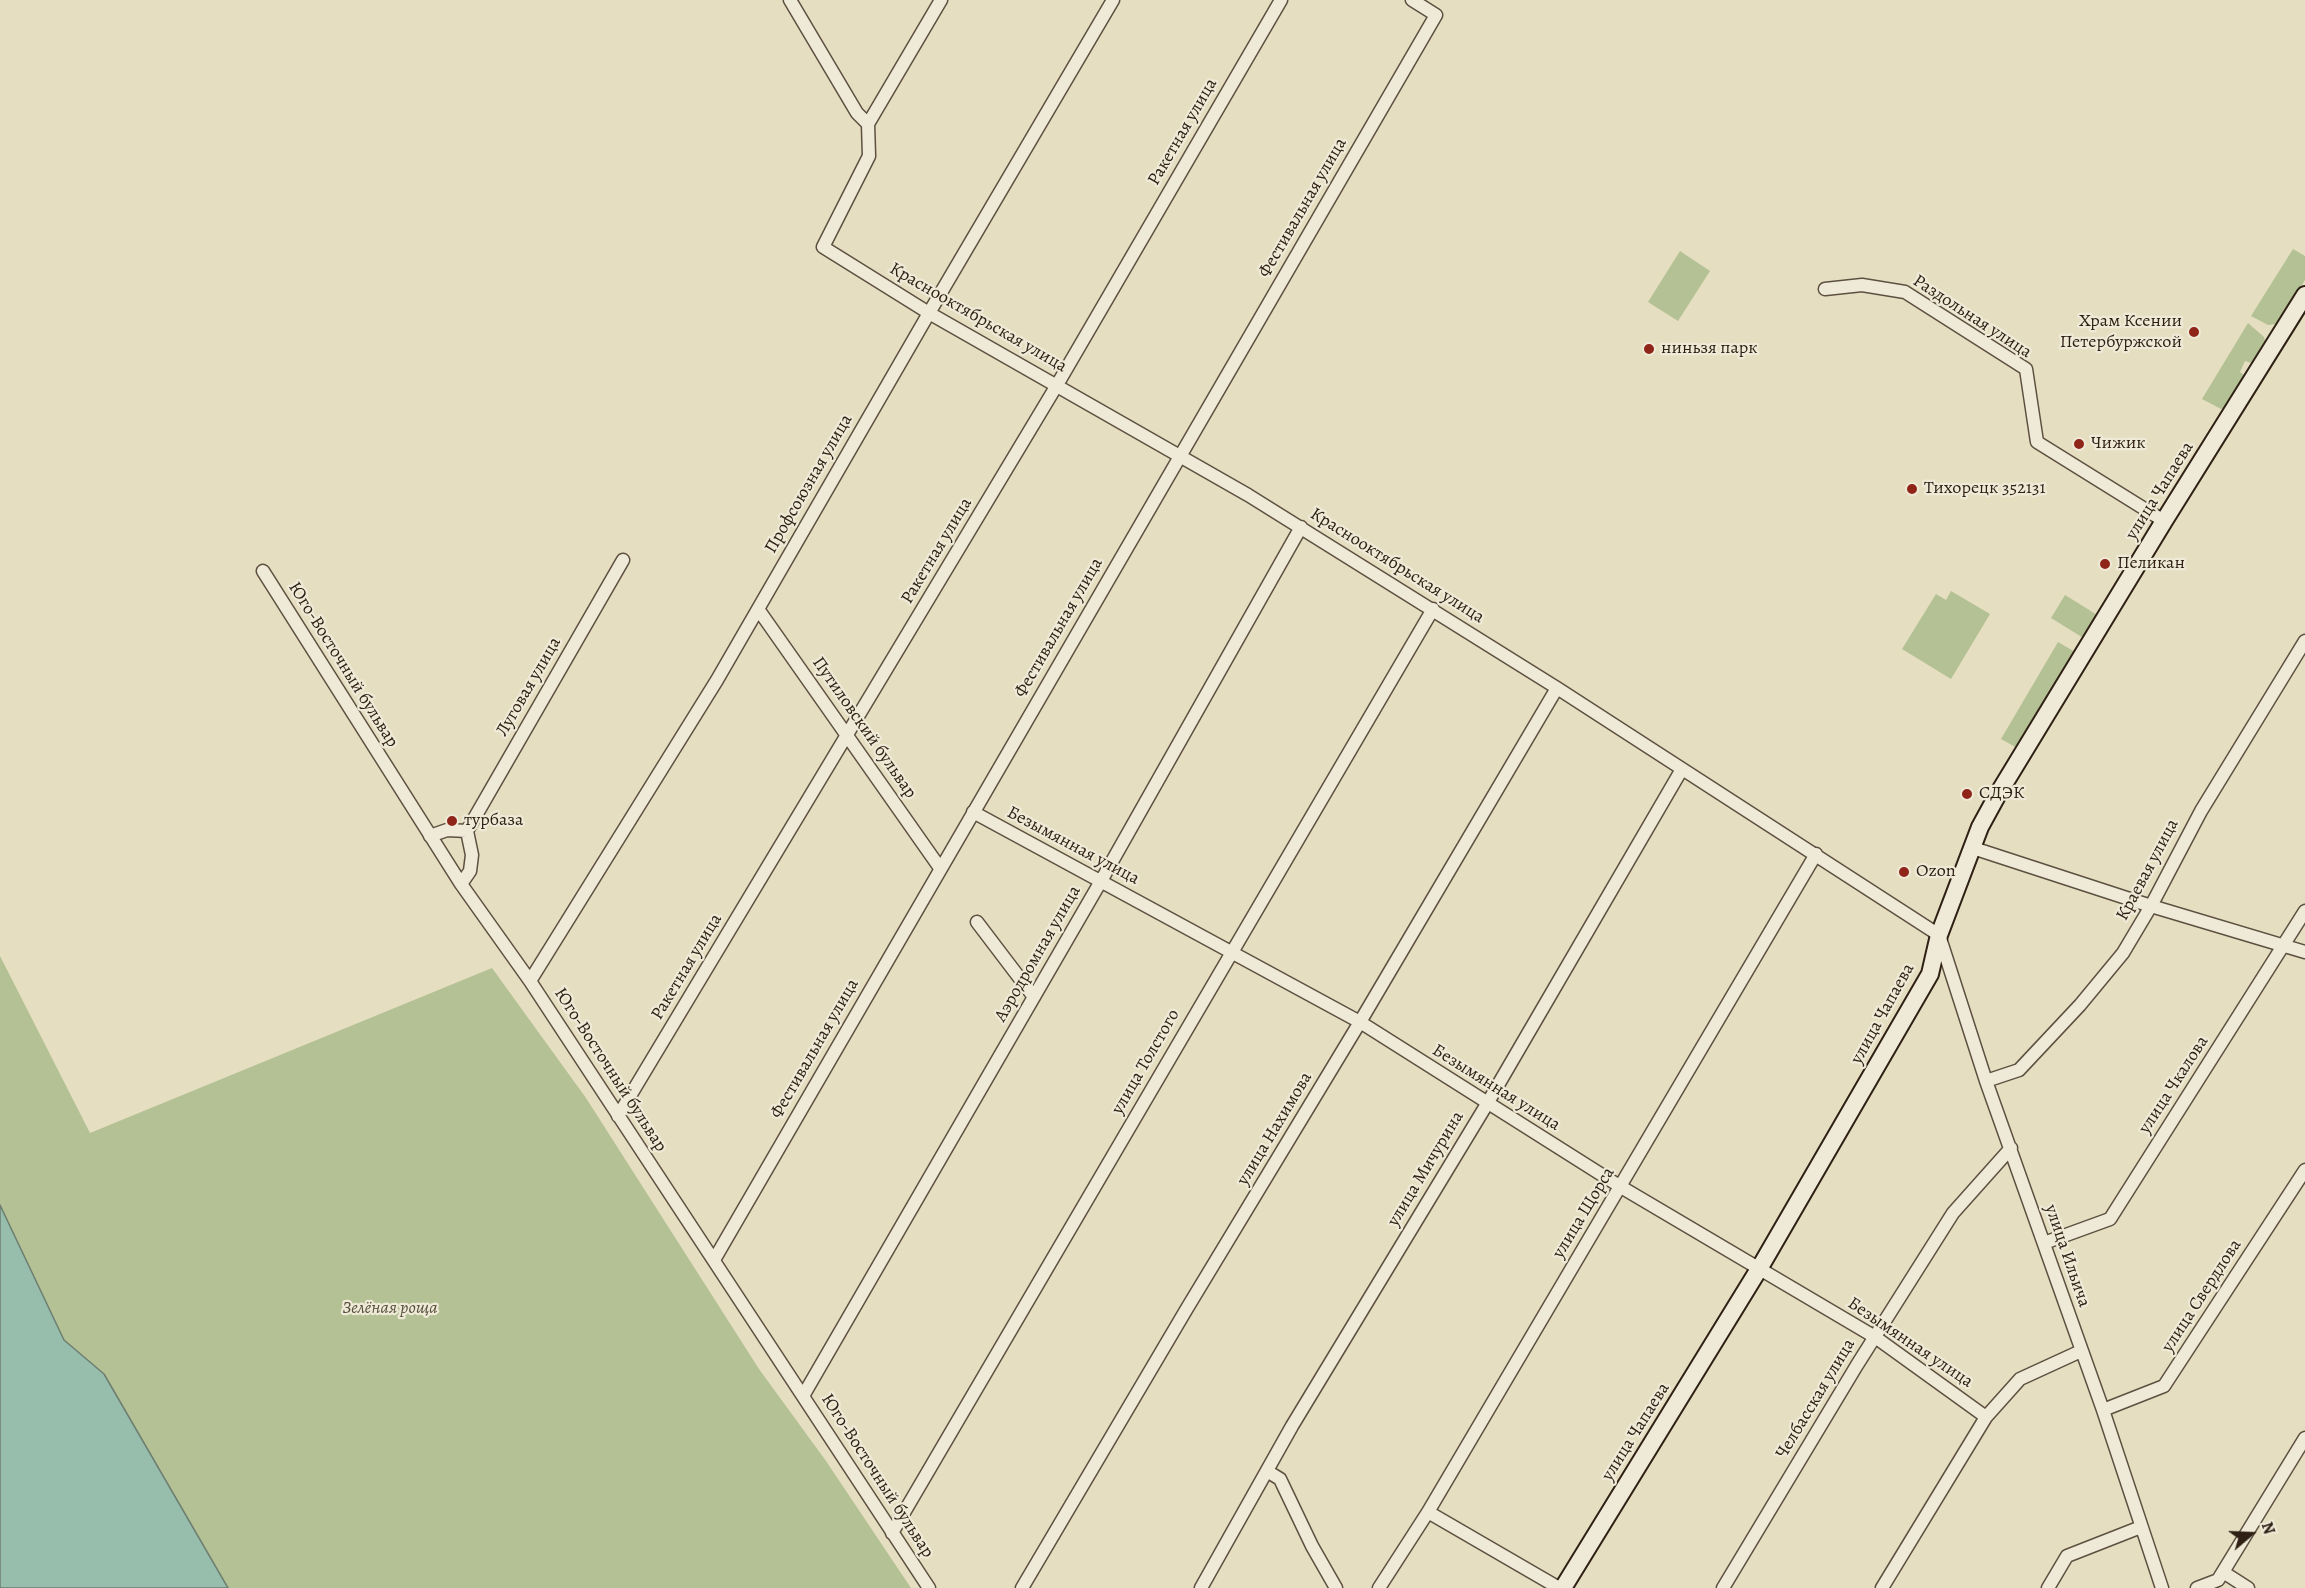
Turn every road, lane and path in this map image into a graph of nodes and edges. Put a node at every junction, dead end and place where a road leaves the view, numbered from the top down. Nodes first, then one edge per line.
1 (790, 0) edge
2 (941, 0) edge
3 (1113, 0) edge
4 (1281, 0) edge
5 (1412, 0) edge
6 (868, 124) junction
7 (1825, 289) dead end
8 (2302, 306) edge
9 (929, 313) junction
10 (1057, 385) junction
11 (1180, 457) junction
12 (2164, 521) junction
13 (1301, 528) junction
14 (623, 560) dead end
15 (263, 571) dead end
16 (758, 609) junction
17 (1433, 609) junction
18 (2305, 641) edge
19 (1557, 688) junction
20 (847, 737) junction
21 (1682, 769) junction
22 (973, 812) junction
23 (467, 831) junction
24 (430, 836) junction
25 (1973, 848) junction
26 (1816, 854) junction
27 (940, 868) junction
28 (1101, 881) junction
29 (461, 884) junction
30 (2151, 906) junction
31 (2305, 911) edge
32 (977, 922) dead end
33 (1939, 935) junction
34 (2284, 947) junction
35 (1231, 951) junction
36 (2305, 952) edge
37 (530, 981) junction
38 (1034, 997) junction
39 (1360, 1022) junction
40 (1986, 1081) junction
41 (1486, 1104) junction
42 (618, 1116) junction
43 (2011, 1148) junction
44 (2305, 1170) edge
45 (1621, 1188) junction
46 (2044, 1243) junction
47 (714, 1260) junction
48 (1759, 1269) junction
49 (1875, 1337) junction
50 (2081, 1351) junction
51 (803, 1396) junction
52 (2103, 1410) junction
53 (1986, 1417) junction
54 (2305, 1438) edge
55 (1267, 1471) junction
56 (1428, 1512) junction
57 (2141, 1527) junction
58 (892, 1533) junction
59 (2223, 1572) junction
60 (929, 1588) edge
61 (1022, 1588) edge
62 (1201, 1588) edge
63 (1336, 1588) edge
64 (1379, 1588) edge
65 (1561, 1588) edge
66 (1723, 1588) edge
67 (1882, 1588) edge
68 (2048, 1588) edge
69 (2162, 1588) edge
70 (2197, 1588) edge
71 (2248, 1588) edge

1 - 6 street
2 - 6 street
3 - 9 street, Профсоюзная улица
4 - 10 street, Ракетная улица
5 - 11 street, Фестивальная улица
6 - 9 street, Краснооктябрьская улица
7 - 12 street, Раздольная улица
8 - 12 main road, улица Чапаева
9 - 10 street, Краснооктябрьская улица
9 - 16 street, Профсоюзная улица
10 - 11 street, Краснооктябрьская улица
10 - 20 street, Ракетная улица
11 - 13 street, Краснооктябрьская улица
11 - 22 street, Фестивальная улица
12 - 25 main road, улица Чапаева
13 - 17 street, Краснооктябрьская улица
13 - 28 street, Аэродромная улица
14 - 23 street, Луговая улица
15 - 24 street, Юго-Восточный бульвар
16 - 20 street, Путиловский бульвар
16 - 37 street, Профсоюзная улица
17 - 19 street, Краснооктябрьская улица
17 - 35 street, улица Толстого
18 - 30 street, Краевая улица
19 - 21 street, Краснооктябрьская улица
19 - 39 street, улица Нахимова
20 - 27 street, Путиловский бульвар
20 - 42 street, Ракетная улица
21 - 26 street, Краснооктябрьская улица
21 - 41 street, улица Мичурина
22 - 27 street, Фестивальная улица
22 - 28 street, Безымянная улица
23 - 24 street
23 - 29 street
24 - 29 street, Юго-Восточный бульвар
25 - 30 street
25 - 33 main road, улица Чапаева
26 - 33 street, Краснооктябрьская улица
26 - 45 street, улица Щорса
27 - 47 street, Фестивальная улица
28 - 35 street, Безымянная улица
28 - 38 street, Аэродромная улица
29 - 37 street, Юго-Восточный бульвар
30 - 34 street
30 - 40 street, Краевая улица
31 - 34 street, улица Чкалова
32 - 38 street
33 - 40 street, улица Ильича
33 - 48 main road, улица Чапаева
34 - 36 street
34 - 46 street, улица Чкалова
35 - 39 street, Безымянная улица
35 - 58 street, улица Толстого
37 - 42 street, Юго-Восточный бульвар
38 - 51 street, Аэродромная улица
39 - 41 street, Безымянная улица
39 - 61 street, улица Нахимова
40 - 43 street, улица Ильича
41 - 45 street, Безымянная улица
41 - 55 street, улица Мичурина
42 - 47 street, Юго-Восточный бульвар
43 - 46 street, улица Ильича
43 - 49 street, Челбасская улица
44 - 52 street, улица Свердлова
45 - 48 street, Безымянная улица
45 - 56 street, улица Щорса
46 - 50 street, улица Ильича
47 - 51 street, Юго-Восточный бульвар
48 - 49 street, Безымянная улица
48 - 65 main road, улица Чапаева
49 - 53 street, Безымянная улица
49 - 66 street, Челбасская улица
50 - 52 street, улица Ильича
50 - 53 street
51 - 58 street, Юго-Восточный бульвар
52 - 57 street, улица Ильича
53 - 67 street
54 - 59 street
55 - 62 street, улица Мичурина
55 - 63 street
56 - 64 street, улица Щорса
56 - 65 street
57 - 68 street
57 - 69 street, улица Ильича
58 - 60 street, Юго-Восточный бульвар
59 - 70 street
59 - 71 street

